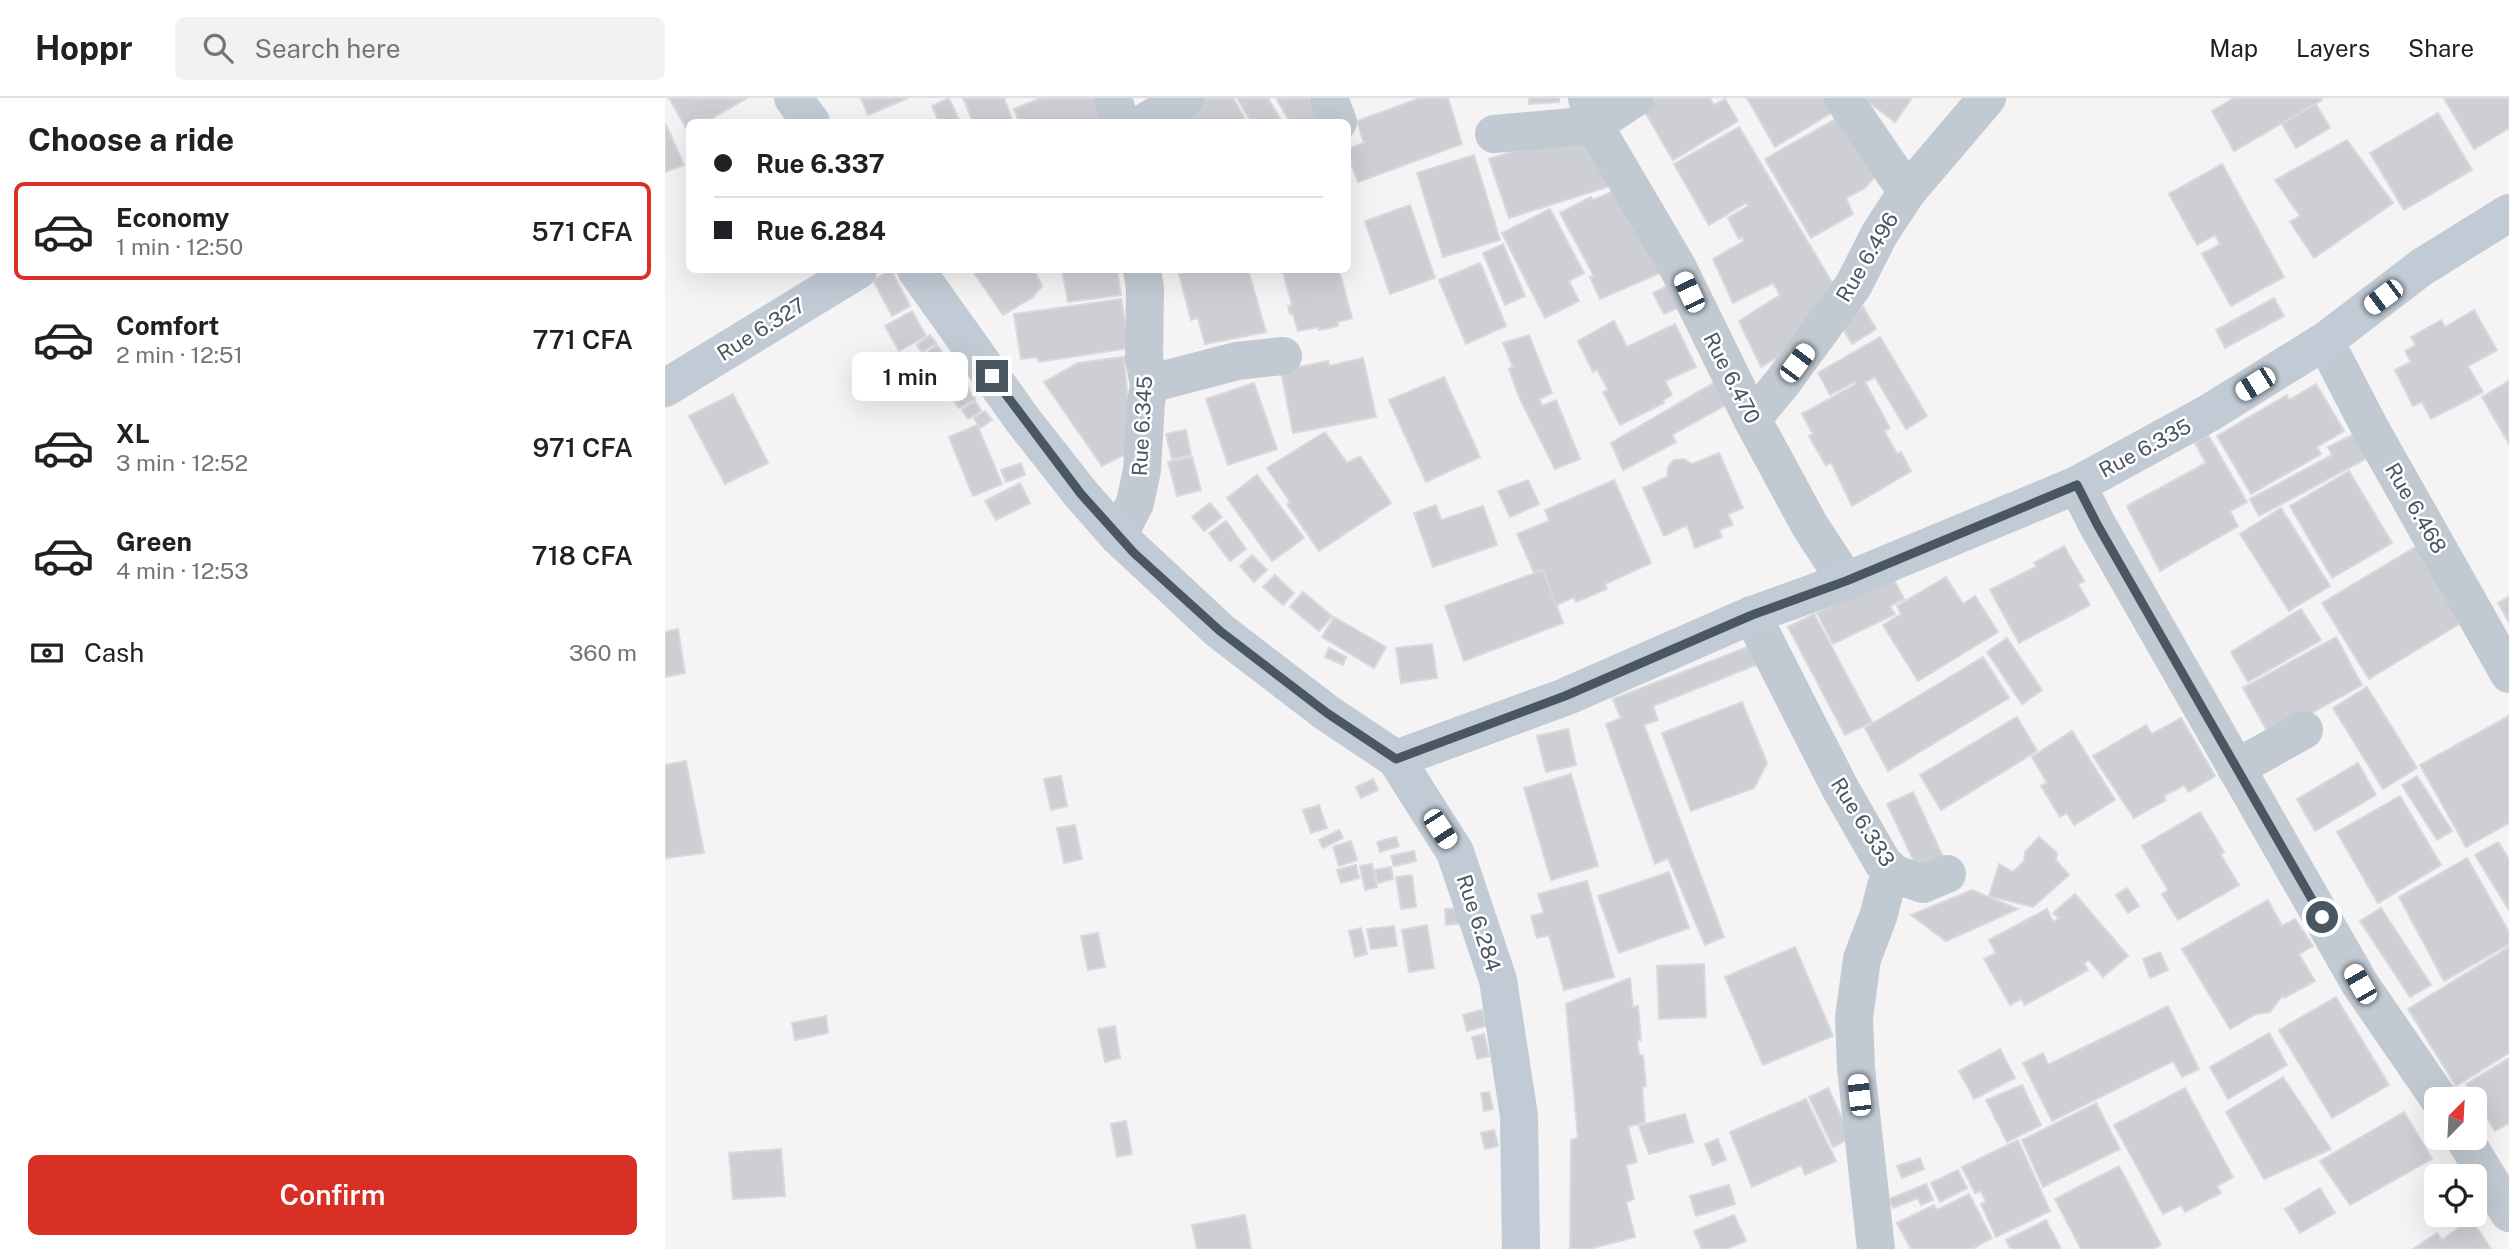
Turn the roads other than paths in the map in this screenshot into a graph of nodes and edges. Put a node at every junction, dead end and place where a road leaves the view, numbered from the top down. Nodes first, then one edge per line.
1 (793, 98) edge
2 (1113, 98) edge
3 (1185, 98) edge
4 (1329, 98) edge
5 (1635, 98) edge
6 (1843, 98) edge
7 (1987, 98) edge
8 (1591, 111) edge
9 (809, 119) edge
10 (1119, 119) edge
11 (1150, 119) edge
12 (1337, 119) edge
13 (1494, 134) dead end
14 (1907, 192) junction
15 (2509, 214) edge
16 (853, 273) edge
17 (918, 273) edge
18 (1142, 273) edge
19 (2325, 341) junction
20 (1283, 356) dead end
21 (1149, 384) junction
22 (665, 388) edge
23 (1752, 419) junction
24 (2077, 485) junction
25 (1118, 536) junction
26 (1846, 581) junction
27 (1752, 615) junction
28 (2509, 674) edge
29 (2304, 730) dead end
30 (1396, 759) junction
31 (2236, 768) junction
32 (1895, 874) junction
33 (1947, 874) dead end
34 (2431, 1087) edge
35 (2471, 1150) edge
36 (2509, 1213) edge
37 (1521, 1249) edge
38 (1876, 1249) edge

1 - 9 street
2 - 10 street
3 - 11 street
4 - 12 street
5 - 8 street
6 - 14 street
7 - 14 street, Rue 6.496
8 - 13 street
8 - 23 street, Rue 6.470
14 - 23 street, Rue 6.496
15 - 19 street, Rue 6.335
16 - 22 street, Rue 6.327
17 - 25 street, Rue 6.284
18 - 21 street, Rue 6.345
19 - 24 street, Rue 6.335
19 - 28 street, Rue 6.468
20 - 21 street
21 - 25 street, Rue 6.345
23 - 26 street, Rue 6.470
24 - 26 street, Rue 6.335
24 - 31 street
25 - 30 street, Rue 6.284
26 - 27 street, Rue 6.335
27 - 30 street, Rue 6.335
27 - 32 street, Rue 6.333
29 - 31 street
30 - 37 street, Rue 6.284
31 - 34 street
32 - 33 street
32 - 38 street, Rue 6.333
35 - 36 street

